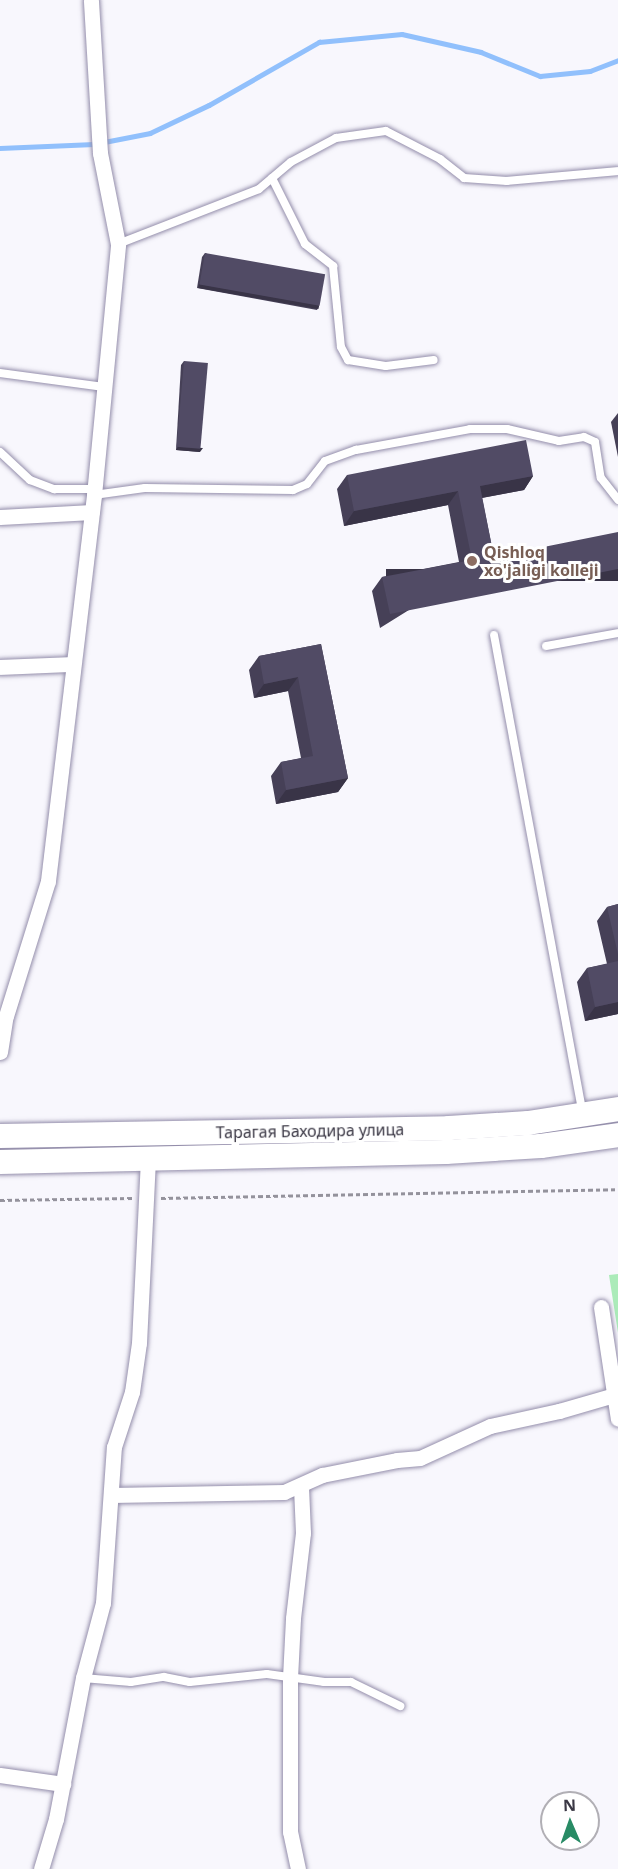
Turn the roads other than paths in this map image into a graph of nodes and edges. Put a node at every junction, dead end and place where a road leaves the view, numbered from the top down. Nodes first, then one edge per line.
1 (91, 0) edge
2 (618, 171) edge
3 (272, 178) junction
4 (118, 244) junction
5 (434, 360) dead end
6 (0, 373) edge
7 (104, 387) junction
8 (0, 452) edge
9 (94, 492) junction
10 (618, 500) edge
11 (92, 512) junction
12 (0, 517) edge
13 (618, 633) edge
14 (494, 635) dead end
15 (546, 646) dead end
16 (73, 664) junction
17 (0, 667) edge
18 (0, 1052) edge
19 (618, 1109) edge
20 (583, 1116) junction
21 (618, 1135) edge
22 (0, 1136) edge
23 (147, 1158) junction
24 (0, 1162) edge
25 (601, 1306) dead end
26 (614, 1395) junction
27 (618, 1419) edge
28 (301, 1486) junction
29 (111, 1495) junction
30 (83, 1678) junction
31 (290, 1678) junction
32 (400, 1706) dead end
33 (0, 1774) edge
34 (63, 1784) junction
35 (40, 1869) edge
36 (298, 1869) edge

1 - 4 street
2 - 3 lane
3 - 4 lane
3 - 5 lane
4 - 7 street
6 - 7 lane
7 - 9 street
8 - 9 lane
9 - 10 lane
9 - 11 street
11 - 12 street
11 - 16 street
13 - 15 lane
14 - 20 lane
16 - 17 street
16 - 18 street
19 - 20 main road, Тарагая Баходира улица
20 - 22 main road, Тарагая Баходира улица
21 - 23 main road, Тарагая Баходира улица
23 - 24 main road, Тарагая Баходира улица
23 - 29 street
25 - 26 street
26 - 27 street
26 - 28 street
28 - 29 street
28 - 31 street
29 - 30 street
30 - 31 lane
30 - 34 street
31 - 32 lane
31 - 36 street
33 - 34 street
34 - 35 street

